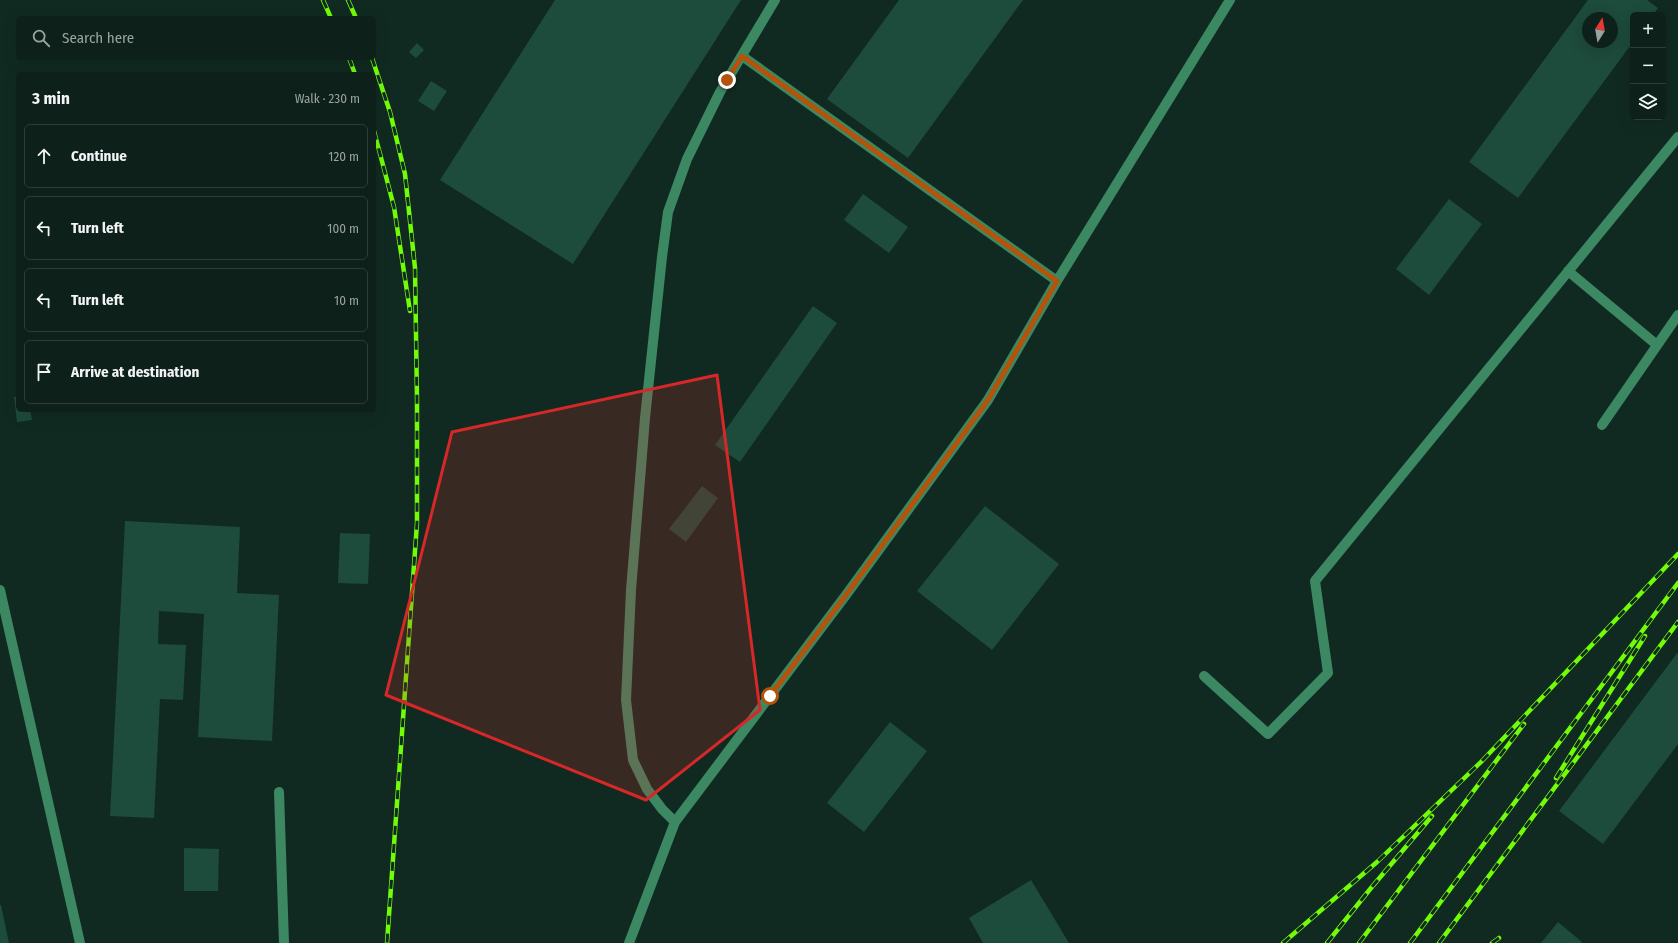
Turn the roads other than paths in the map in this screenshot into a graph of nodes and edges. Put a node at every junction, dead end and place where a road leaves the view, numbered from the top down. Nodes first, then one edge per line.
1 (775, 0) edge
2 (1230, 0) edge
3 (742, 56) junction
4 (1678, 137) edge
5 (1568, 271) junction
6 (1057, 281) junction
7 (1678, 315) edge
8 (1657, 345) junction
9 (1602, 425) dead end
10 (0, 590) edge
11 (1204, 676) dead end
12 (279, 792) dead end
13 (675, 822) junction
14 (80, 943) edge
15 (284, 943) edge
16 (629, 943) edge

1 - 3 street
2 - 6 street
3 - 6 street
3 - 13 street
4 - 5 street
5 - 8 street
5 - 11 street
6 - 13 street
7 - 8 street
8 - 9 street
10 - 14 street
12 - 15 street
13 - 16 street

